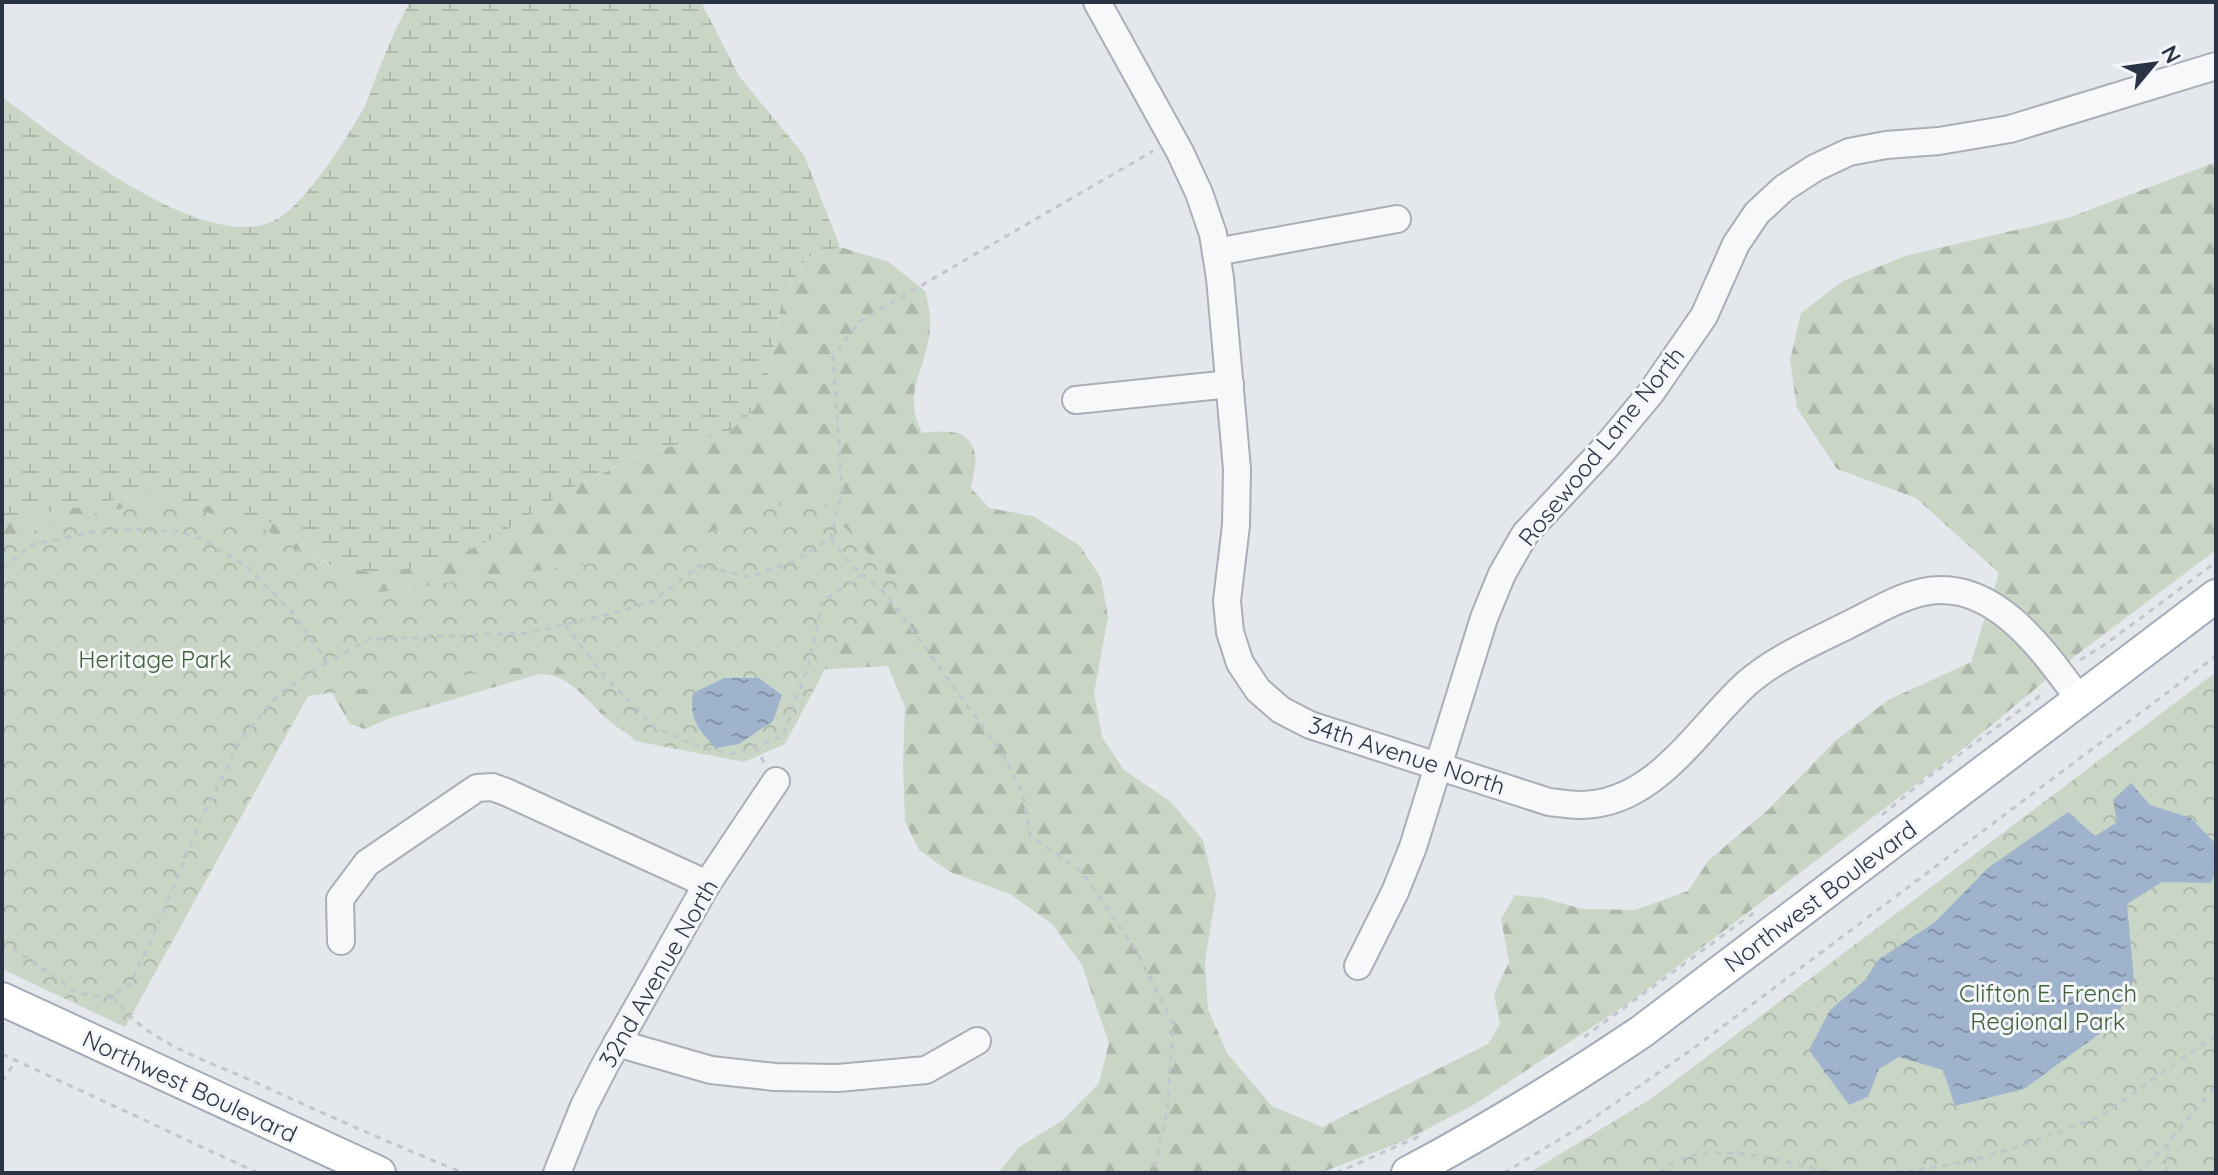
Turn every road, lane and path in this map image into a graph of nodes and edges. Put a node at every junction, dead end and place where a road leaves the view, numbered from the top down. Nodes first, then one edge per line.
1 (1097, 2) edge
2 (2216, 66) edge
3 (1172, 139) junction
4 (1397, 219) dead end
5 (1216, 252) junction
6 (1230, 384) junction
7 (1076, 400) dead end
8 (831, 538) junction
9 (2216, 562) edge
10 (2, 568) edge
11 (863, 574) junction
12 (2216, 596) edge
13 (565, 625) junction
14 (2216, 656) edge
15 (327, 662) junction
16 (2070, 686) junction
17 (1438, 766) junction
18 (776, 781) dead end
19 (1877, 820) dead end
20 (707, 884) junction
21 (1761, 907) dead end
22 (2, 941) edge
23 (341, 941) dead end
24 (1358, 966) dead end
25 (113, 996) junction
26 (2, 999) edge
27 (2216, 1035) edge
28 (1583, 1038) dead end
29 (977, 1041) dead end
30 (617, 1043) junction
31 (2, 1054) edge
32 (16, 1061) junction
33 (2, 1081) edge
34 (2216, 1086) edge
35 (1428, 1132) dead end
36 (2168, 1143) junction
37 (258, 1173) edge
38 (379, 1173) edge
39 (464, 1173) edge
40 (557, 1173) edge
41 (1153, 1173) edge
42 (1336, 1173) edge
43 (1408, 1173) edge
44 (1504, 1173) edge
45 (1660, 1173) edge
46 (1834, 1173) edge
47 (1871, 1173) edge
48 (2138, 1173) edge
49 (2166, 1173) edge

1 - 3 street, 34th Avenue North
2 - 17 street, Rosewood Lane North
3 - 5 street, 34th Avenue North
3 - 8 path
4 - 5 street
5 - 6 street, 34th Avenue North
6 - 7 street
6 - 17 street, 34th Avenue North
8 - 11 path
8 - 13 path
9 - 16 path
10 - 15 path
11 - 13 path
11 - 41 path
12 - 16 main road, Northwest Boulevard
13 - 15 path
14 - 44 path
15 - 25 path
16 - 17 street, 34th Avenue North
16 - 19 path
16 - 43 main road, Northwest Boulevard
17 - 24 street, Rosewood Lane North
18 - 20 street, 32nd Avenue North
20 - 23 street
20 - 30 street, 32nd Avenue North
21 - 28 path
22 - 25 path
25 - 39 path
26 - 38 main road, Northwest Boulevard
27 - 47 path
29 - 30 street
30 - 40 street, 32nd Avenue North
31 - 32 path
32 - 33 path
32 - 37 path
34 - 36 path
35 - 42 path
36 - 48 path
36 - 49 path
45 - 46 path

